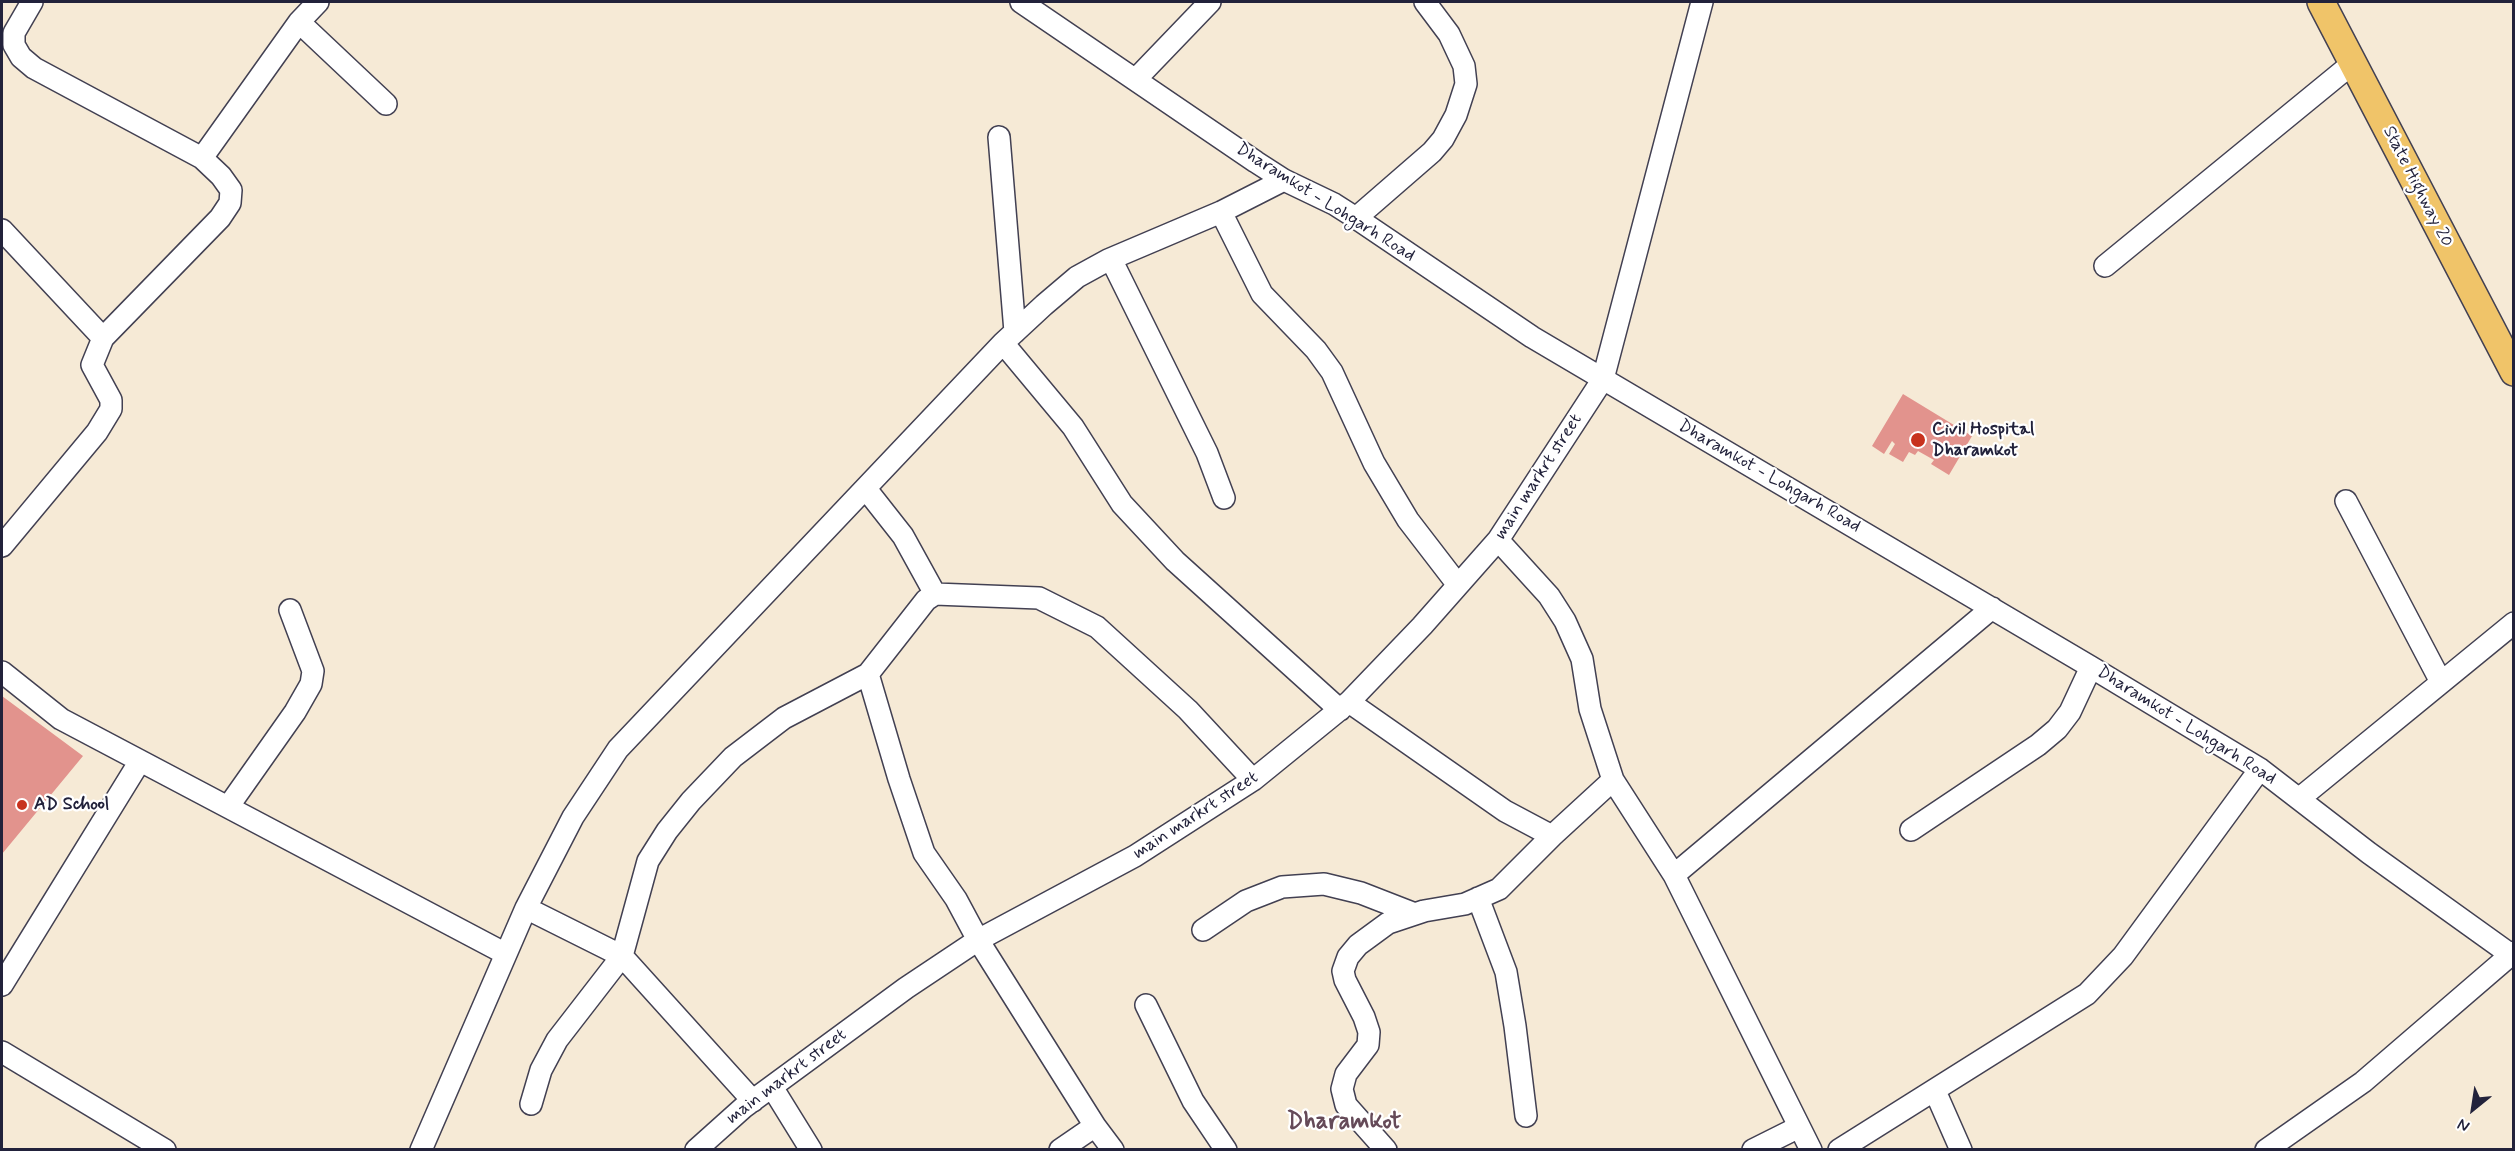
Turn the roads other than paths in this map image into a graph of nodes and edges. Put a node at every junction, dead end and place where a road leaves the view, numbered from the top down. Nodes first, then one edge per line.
1 (32, 2) edge
2 (318, 2) edge
3 (1021, 2) edge
4 (1210, 2) edge
5 (1425, 2) edge
6 (1702, 2) edge
7 (2321, 2) edge
8 (299, 21) junction
9 (2353, 63) junction
10 (1136, 80) junction
11 (386, 104) dead end
12 (999, 137) dead end
13 (202, 158) junction
14 (1284, 180) junction
15 (1221, 212) junction
16 (1356, 218) junction
17 (2, 230) edge
18 (1111, 259) junction
19 (2105, 266) dead end
20 (103, 338) junction
21 (1009, 338) junction
22 (2514, 372) edge
23 (1603, 379) junction
24 (866, 489) junction
25 (1224, 498) dead end
26 (2346, 501) dead end
27 (1498, 540) junction
28 (2, 546) edge
29 (1458, 585) junction
30 (936, 594) junction
31 (1992, 608) junction
32 (290, 610) dead end
33 (2514, 623) edge
34 (2091, 667) junction
35 (2, 672) edge
36 (868, 674) junction
37 (2441, 682) junction
38 (1345, 706) junction
39 (140, 760) junction
40 (2260, 769) junction
41 (1253, 780) junction
42 (1613, 780) junction
43 (2300, 798) junction
44 (228, 807) junction
45 (1911, 830) dead end
46 (1552, 836) junction
47 (1674, 875) junction
48 (1478, 898) junction
49 (526, 908) junction
50 (1415, 914) junction
51 (1203, 930) dead end
52 (978, 940) junction
53 (506, 954) junction
54 (2513, 954) edge
55 (622, 956) junction
56 (2, 985) edge
57 (1146, 1005) dead end
58 (2, 1053) edge
59 (772, 1087) junction
60 (1935, 1091) junction
61 (753, 1101) junction
62 (531, 1104) dead end
63 (1526, 1116) dead end
64 (1095, 1126) junction
65 (1799, 1127) junction
66 (165, 1149) edge
67 (421, 1149) edge
68 (696, 1149) edge
69 (811, 1149) edge
70 (1060, 1149) edge
71 (1113, 1149) edge
72 (1226, 1149) edge
73 (1386, 1149) edge
74 (1753, 1149) edge
75 (1811, 1149) edge
76 (1839, 1149) edge
77 (1960, 1149) edge
78 (2266, 1149) edge

1 - 13 street
2 - 8 street
3 - 10 street, Dharamkot - Lohgarh Road
4 - 10 street
5 - 16 street
6 - 23 street, main markrt street
7 - 9 main road, State Highway 20
8 - 11 street
8 - 13 street
9 - 19 street
9 - 22 main road, State Highway 20
10 - 14 street, Dharamkot - Lohgarh Road
12 - 21 street
13 - 20 street
14 - 15 street
14 - 16 street, Dharamkot - Lohgarh Road
15 - 18 street
15 - 29 street
16 - 23 street, Dharamkot - Lohgarh Road
17 - 20 street
18 - 21 street
18 - 25 street
20 - 28 street
21 - 24 street
21 - 38 street
23 - 27 street, main markrt street
23 - 31 street, Dharamkot - Lohgarh Road
24 - 30 street
24 - 49 street
26 - 37 street
27 - 29 street, main markrt street
27 - 42 street
29 - 38 street, main markrt street
30 - 36 street
30 - 41 street
31 - 34 street, Dharamkot - Lohgarh Road
31 - 47 street
32 - 44 street
33 - 37 street
34 - 40 street, Dharamkot - Lohgarh Road
34 - 45 street
35 - 39 street
36 - 52 street
36 - 55 street
37 - 43 street
38 - 41 street, main markrt street
38 - 46 street
39 - 44 street
39 - 56 street
40 - 43 street, Dharamkot - Lohgarh Road
40 - 60 street
41 - 52 street, main markrt street
42 - 46 street
42 - 47 street
43 - 54 street, Dharamkot - Lohgarh Road
44 - 53 street
46 - 48 street
47 - 65 street
48 - 50 street
48 - 63 street
49 - 53 street
49 - 55 street
50 - 51 street
50 - 73 street
52 - 59 street, main markrt street
52 - 64 street
53 - 67 street
54 - 78 street
55 - 61 street
55 - 62 street
57 - 72 street
58 - 66 street
59 - 61 street, main markrt street
59 - 69 street
60 - 76 street
60 - 77 street
61 - 68 street, main markrt street
64 - 70 street
64 - 71 street
65 - 74 street
65 - 75 street

